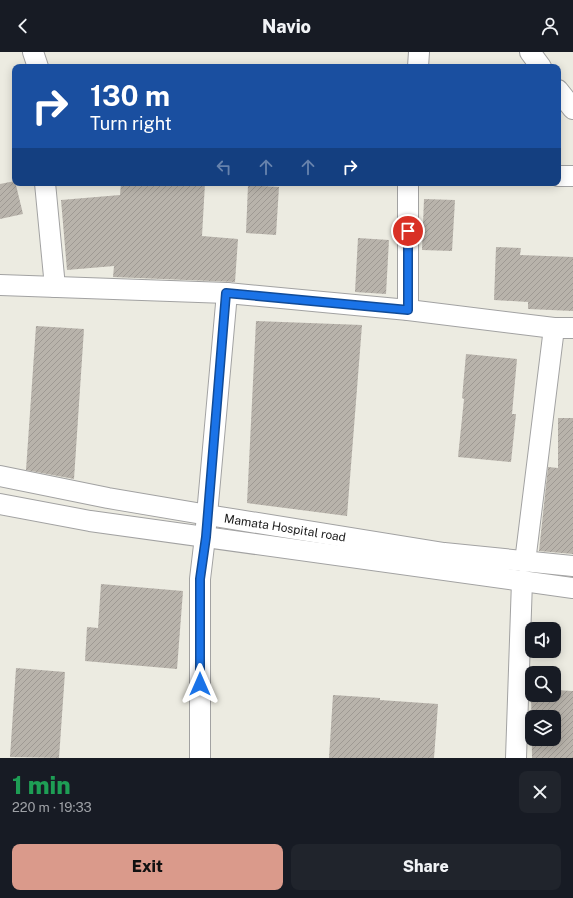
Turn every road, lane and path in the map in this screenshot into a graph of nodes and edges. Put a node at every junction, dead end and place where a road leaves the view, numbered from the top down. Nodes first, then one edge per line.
1 (33, 52) edge
2 (419, 52) edge
3 (530, 52) edge
4 (37, 64) edge
5 (418, 64) edge
6 (539, 64) edge
7 (561, 94) edge
8 (573, 110) edge
9 (561, 176) edge
10 (573, 176) edge
11 (46, 186) edge
12 (408, 186) edge
13 (0, 285) edge
14 (55, 287) junction
15 (226, 293) junction
16 (408, 310) junction
17 (563, 328) edge
18 (0, 476) edge
19 (0, 504) edge
20 (207, 515) junction
21 (206, 537) junction
22 (525, 562) junction
23 (573, 566) edge
24 (522, 581) junction
25 (573, 588) edge
26 (200, 758) edge
27 (516, 758) edge

1 - 4 street
2 - 5 street
3 - 6 street
7 - 8 street
9 - 10 street
11 - 14 street
12 - 16 street
13 - 14 street
14 - 15 street
15 - 16 street
15 - 20 street
16 - 17 street
17 - 22 street
18 - 20 street, Mamata Hospital road
19 - 21 street, Mamata Hospital road
20 - 21 street
20 - 22 street, Mamata Hospital road
21 - 24 street, Mamata Hospital road
21 - 26 street
22 - 23 street, Mamata Hospital road
24 - 25 street, Mamata Hospital road
24 - 27 street

